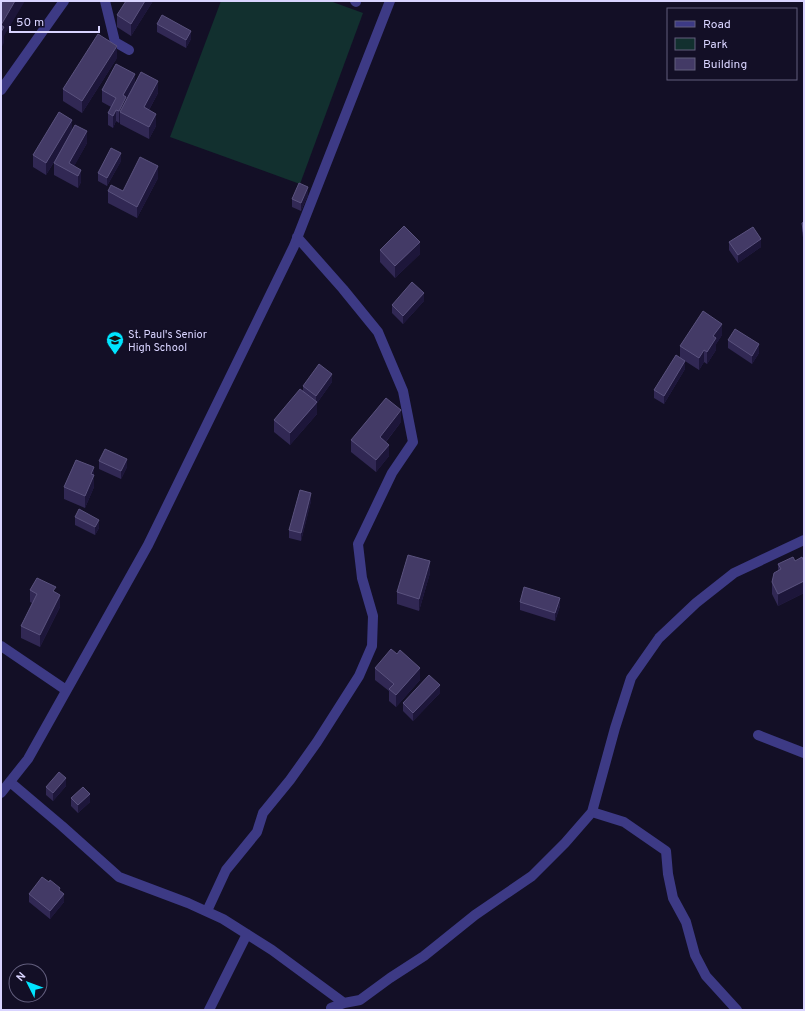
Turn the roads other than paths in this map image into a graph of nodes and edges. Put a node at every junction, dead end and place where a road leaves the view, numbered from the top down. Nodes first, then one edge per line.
1 (64, 1) edge
2 (105, 1) edge
3 (390, 1) edge
4 (129, 50) dead end
5 (1, 90) edge
6 (297, 237) junction
7 (804, 540) edge
8 (1, 646) edge
9 (66, 690) junction
10 (758, 735) dead end
11 (804, 753) edge
12 (10, 782) junction
13 (1, 793) edge
14 (592, 812) junction
15 (207, 911) junction
16 (247, 934) junction
17 (321, 987) junction
18 (344, 1003) junction
19 (331, 1009) edge
20 (209, 1010) edge
21 (737, 1010) edge

1 - 5 street
2 - 4 street
3 - 6 street
6 - 9 street
6 - 15 street
7 - 14 street
8 - 9 street
9 - 12 street
10 - 11 street
12 - 13 street
12 - 15 street
14 - 18 street
14 - 21 street
15 - 16 street
16 - 17 street
16 - 20 street
17 - 18 street
17 - 19 street
18 - 19 street

